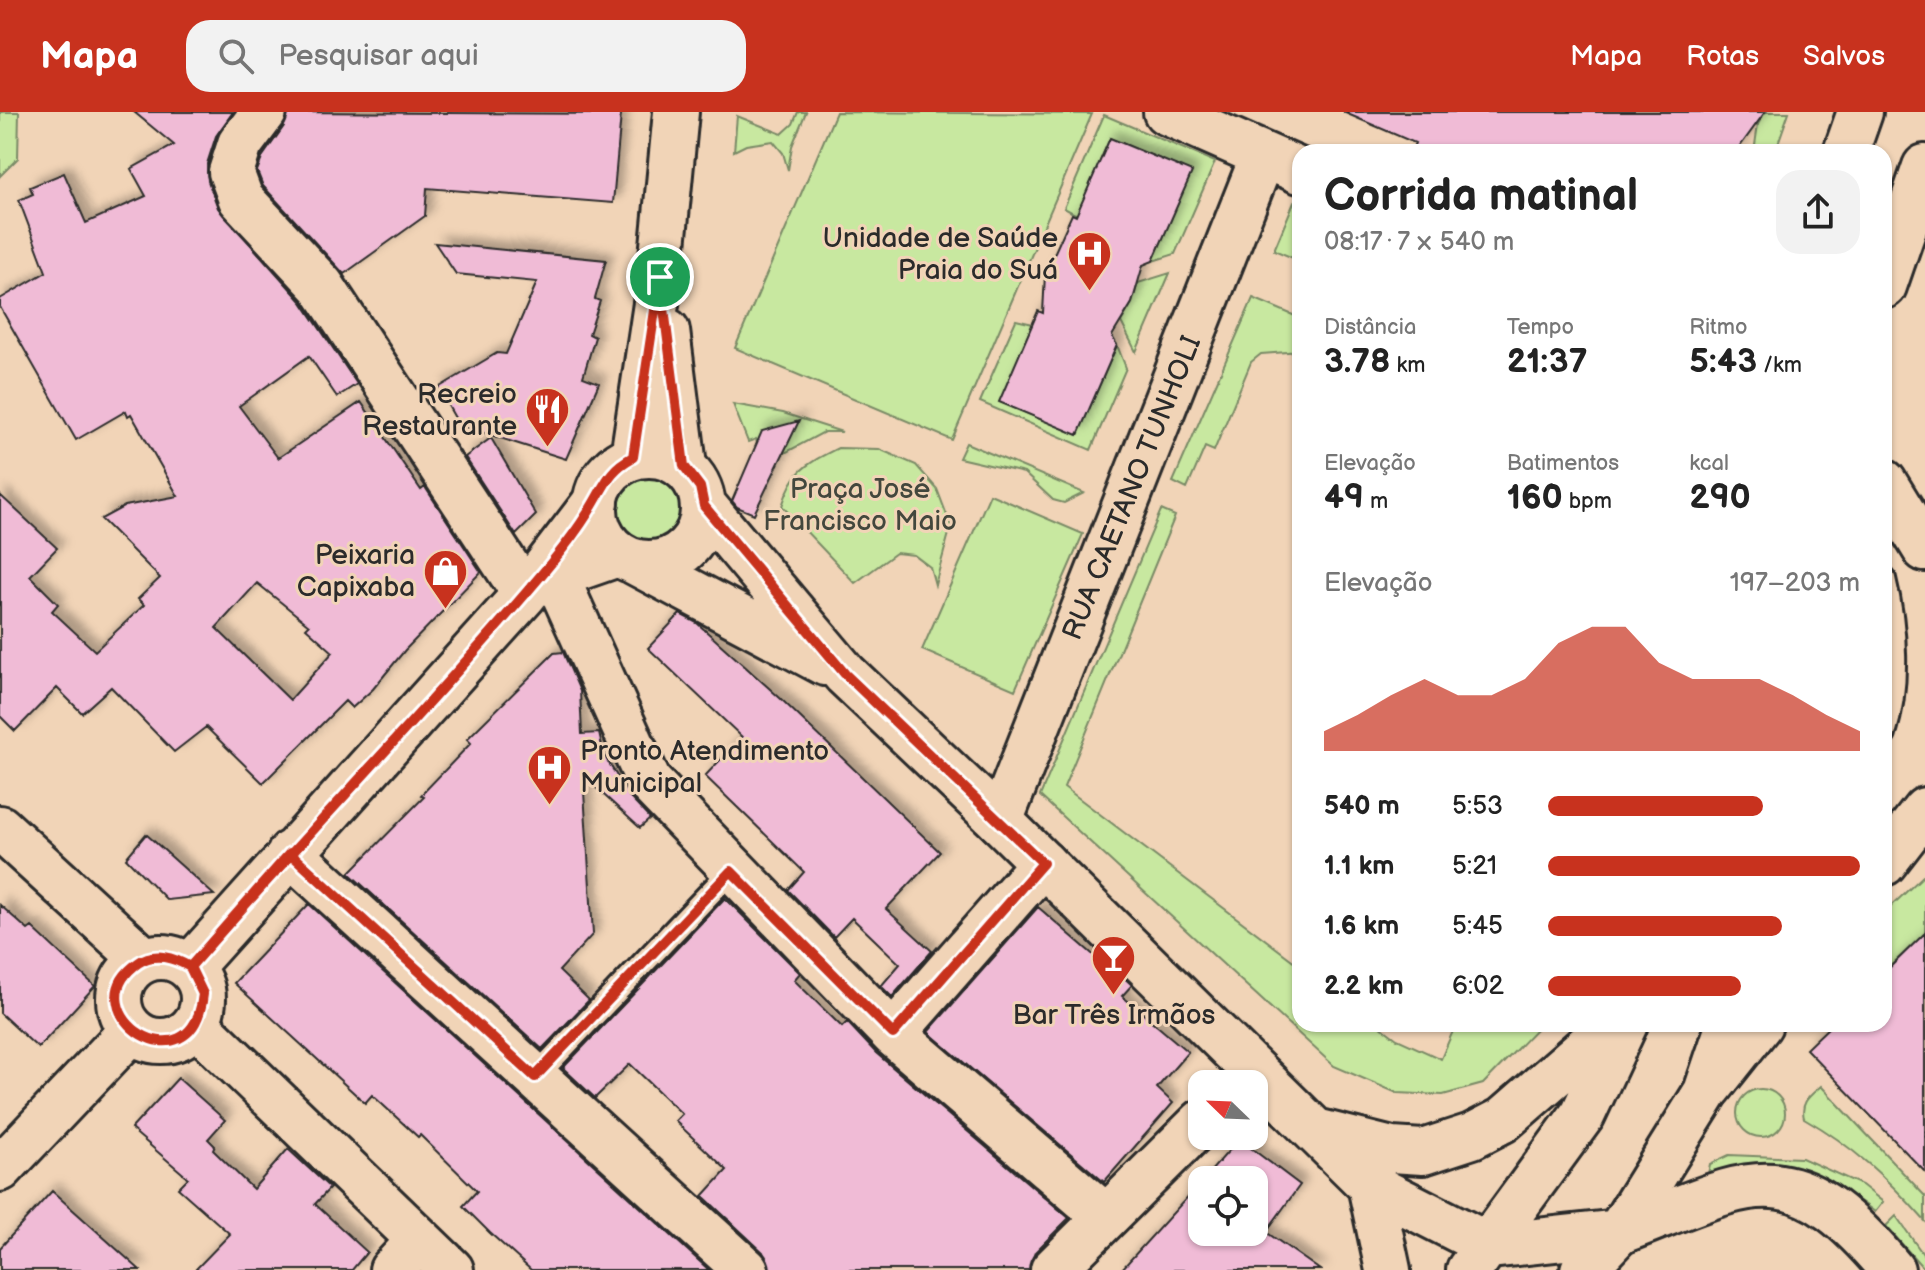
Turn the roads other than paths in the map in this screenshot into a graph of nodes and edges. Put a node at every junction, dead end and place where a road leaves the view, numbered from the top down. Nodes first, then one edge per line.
1 (264, 112) edge
2 (676, 112) edge
3 (1166, 112) edge
4 (1860, 112) edge
5 (1849, 144) edge
6 (1282, 163) edge
7 (1925, 167) edge
8 (1892, 263) edge
9 (660, 277) junction
10 (633, 457) junction
11 (684, 466) junction
12 (1892, 495) edge
13 (596, 501) junction
14 (704, 506) junction
15 (1925, 549) edge
16 (627, 558) junction
17 (542, 579) junction
18 (1892, 644) edge
19 (845, 674) junction
20 (1892, 686) edge
21 (1925, 810) edge
22 (1000, 821) junction
23 (0, 828) edge
24 (290, 853) junction
25 (1892, 853) edge
26 (1043, 863) junction
27 (731, 871) junction
28 (143, 959) junction
29 (190, 967) junction
30 (196, 1024) junction
31 (132, 1030) junction
32 (1604, 1032) edge
33 (1621, 1032) edge
34 (1726, 1032) edge
35 (1754, 1032) edge
36 (893, 1034) junction
37 (1239, 1070) edge
38 (535, 1077) junction
39 (1706, 1092) junction
40 (1268, 1095) edge
41 (1313, 1130) junction
42 (1188, 1136) edge
43 (0, 1169) edge
44 (1370, 1185) junction
45 (1105, 1216) junction
46 (1619, 1232) junction
47 (406, 1256) edge
48 (1480, 1258) edge
49 (451, 1270) edge
50 (746, 1270) edge
51 (1053, 1270) edge
52 (1388, 1270) edge
53 (1583, 1270) edge
54 (1892, 1270) edge

1 - 17 street
2 - 9 street
3 - 6 street
4 - 5 street
6 - 22 street, RUA CAETANO TUNHOLI
7 - 8 street
9 - 10 street
9 - 11 street
10 - 11 street
10 - 13 street
11 - 14 street
12 - 15 street
13 - 16 street
13 - 17 street
14 - 16 street
14 - 19 street
16 - 17 street
16 - 19 street
17 - 24 street
17 - 27 street
18 - 20 lane
19 - 22 street
21 - 25 street
22 - 26 street
23 - 28 street
24 - 29 street
24 - 38 street
26 - 36 street
26 - 37 street
27 - 36 street
27 - 38 lane
28 - 29 street
28 - 31 street
29 - 30 street
30 - 31 street
30 - 47 street
31 - 43 street
32 - 41 street
33 - 48 street
34 - 39 street
35 - 39 street
36 - 45 street
38 - 50 street
39 - 46 street
40 - 41 street
41 - 44 street
42 - 45 street
44 - 48 street
44 - 52 street
45 - 51 street
46 - 48 street
46 - 53 street
46 - 54 street
47 - 49 street

